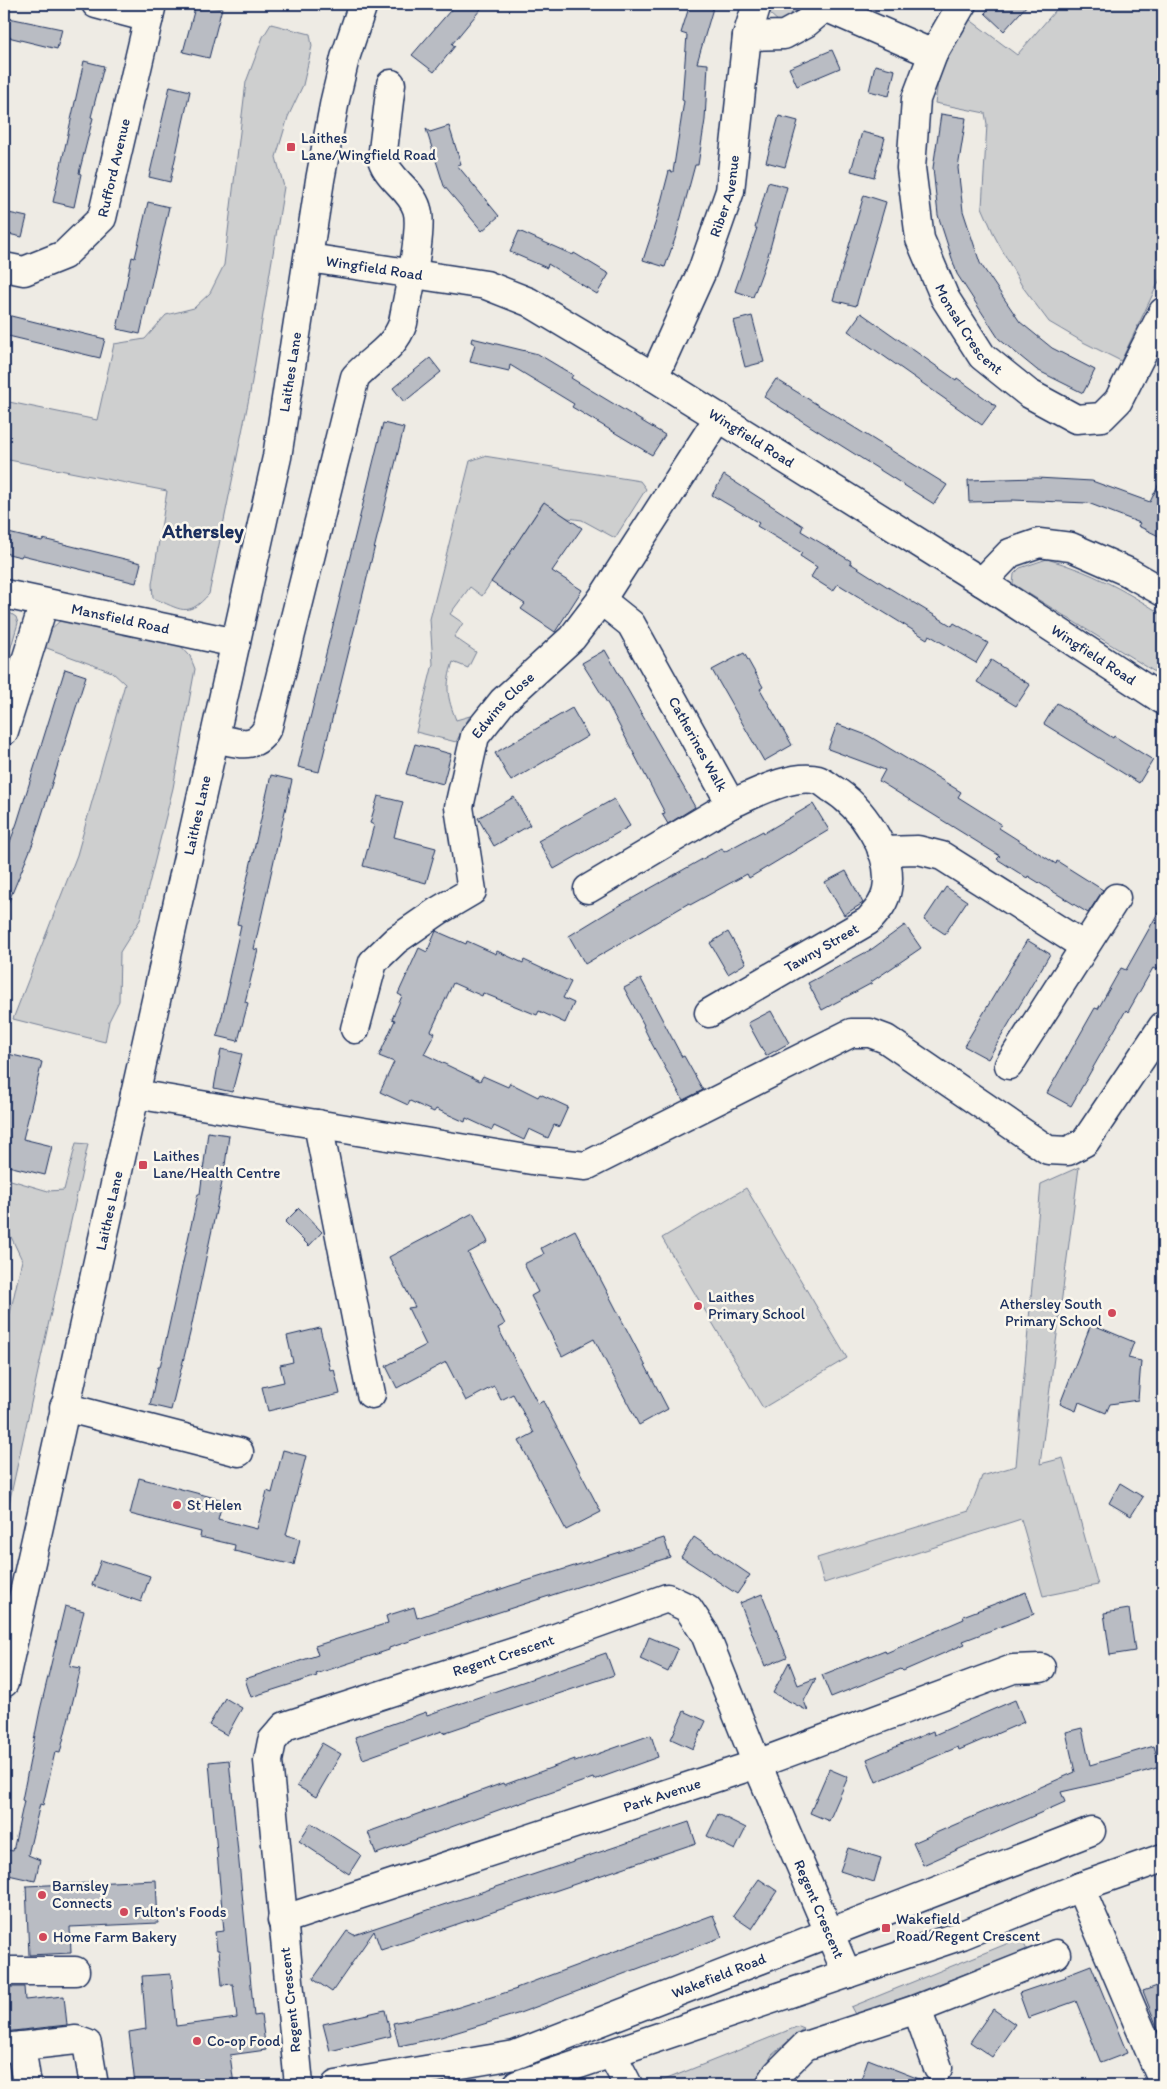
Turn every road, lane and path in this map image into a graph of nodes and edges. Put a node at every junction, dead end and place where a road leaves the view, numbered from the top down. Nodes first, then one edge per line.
1 (96, 4) edge
2 (363, 4) edge
3 (757, 4) edge
4 (962, 4) edge
5 (825, 5) edge
6 (151, 11) edge
7 (747, 36) junction
8 (933, 54) junction
9 (390, 84) dead end
10 (309, 258) junction
11 (4, 266) edge
12 (412, 275) junction
13 (1163, 312) edge
14 (654, 377) junction
15 (719, 417) junction
16 (982, 582) junction
17 (1163, 592) edge
18 (4, 594) edge
19 (601, 600) junction
20 (44, 603) junction
21 (236, 643) junction
22 (1163, 700) edge
23 (4, 730) edge
24 (214, 738) junction
25 (731, 804) junction
26 (882, 851) junction
27 (588, 890) dead end
28 (1116, 898) dead end
29 (1084, 946) junction
30 (709, 1014) dead end
31 (1163, 1026) edge
32 (355, 1029) dead end
33 (1009, 1066) dead end
34 (135, 1094) junction
35 (318, 1124) junction
36 (371, 1394) dead end
37 (64, 1407) junction
38 (239, 1452) dead end
39 (1040, 1668) dead end
40 (4, 1683) edge
41 (757, 1764) junction
42 (1091, 1831) dead end
43 (1163, 1858) edge
44 (1080, 1887) junction
45 (282, 1920) junction
46 (828, 1933) junction
47 (1056, 1954) dead end
48 (4, 1971) edge
49 (76, 1971) dead end
50 (847, 1974) junction
51 (917, 2009) junction
52 (12, 2047) edge
53 (612, 2054) junction
54 (938, 2068) dead end
55 (1163, 2082) edge
56 (27, 2085) edge
57 (94, 2085) edge
58 (298, 2085) edge
59 (336, 2085) edge
60 (517, 2085) edge
61 (628, 2085) edge
62 (770, 2085) edge

1 - 6 street
2 - 10 street, Laithes Lane
3 - 7 street, Riber Avenue
4 - 8 street, Monsal Crescent
5 - 7 street
5 - 8 street
6 - 11 street, Rufford Avenue
7 - 14 street, Riber Avenue
8 - 13 street, Monsal Crescent
9 - 12 street
10 - 12 street, Wingfield Road
10 - 21 street, Laithes Lane
12 - 14 street, Wingfield Road
12 - 24 street
14 - 15 street, Wingfield Road
15 - 16 street, Wingfield Road
15 - 19 street, Edwins Close
16 - 17 street
16 - 22 street, Wingfield Road
18 - 20 street, Mansfield Road
19 - 25 street, Catherines Walk
19 - 32 street, Edwins Close
20 - 21 street, Mansfield Road
20 - 23 street
21 - 24 street, Laithes Lane
24 - 34 street, Laithes Lane
25 - 26 street, Tawny Street
25 - 27 street, Catherines Walk
26 - 29 street
26 - 30 street, Tawny Street
28 - 29 street
29 - 33 street
31 - 35 street
34 - 35 street
34 - 37 street, Laithes Lane
35 - 36 street
37 - 38 street
37 - 40 street, Laithes Lane
39 - 41 street, Park Avenue
41 - 45 street, Park Avenue
41 - 45 street, Regent Crescent
41 - 46 street, Regent Crescent
42 - 46 street, Wakefield Road
43 - 44 street
44 - 50 street
44 - 55 street
45 - 58 street, Regent Crescent
46 - 50 street, Regent Crescent
46 - 59 street, Wakefield Road
47 - 51 street
48 - 49 street
50 - 53 street
51 - 54 street
51 - 62 street
52 - 56 street
52 - 57 street
53 - 60 street
53 - 61 street

